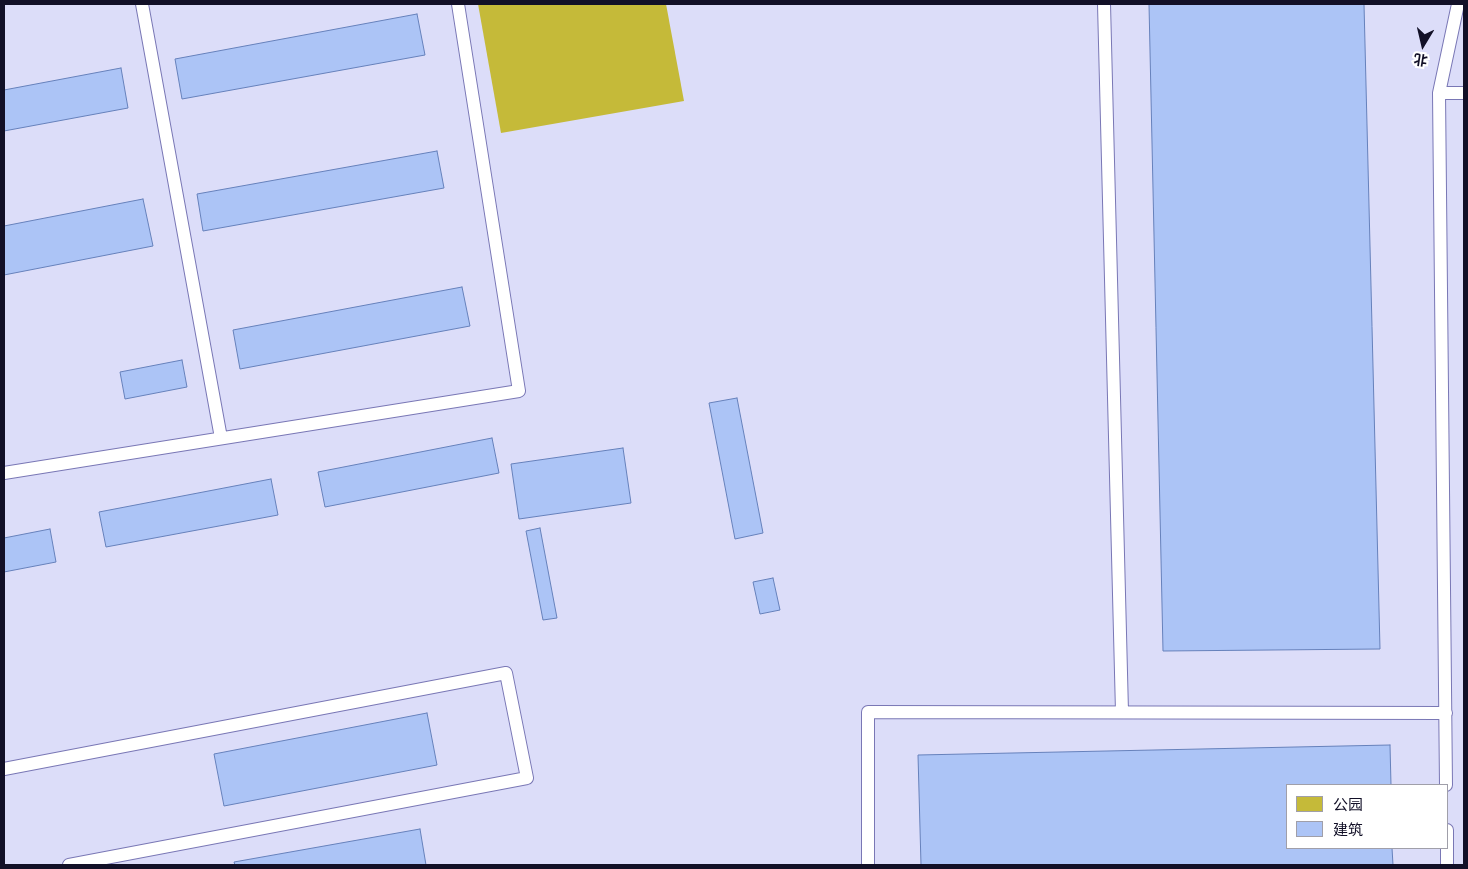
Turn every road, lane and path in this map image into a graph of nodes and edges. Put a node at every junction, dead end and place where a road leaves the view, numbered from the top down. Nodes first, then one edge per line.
1 (142, 4) edge
2 (458, 4) edge
3 (1104, 4) edge
4 (1458, 4) edge
5 (1438, 93) junction
6 (1464, 93) edge
7 (221, 438) junction
8 (4, 473) edge
9 (1122, 712) junction
10 (1446, 713) junction
11 (4, 769) edge
12 (1446, 784) edge
13 (1447, 849) edge
14 (69, 865) edge
15 (868, 865) edge
16 (1447, 865) edge

1 - 7 lane
2 - 7 lane
3 - 9 lane
4 - 5 lane
5 - 6 lane
5 - 10 lane
7 - 8 lane
9 - 10 lane
9 - 15 lane
10 - 12 lane
11 - 14 lane
13 - 16 lane

